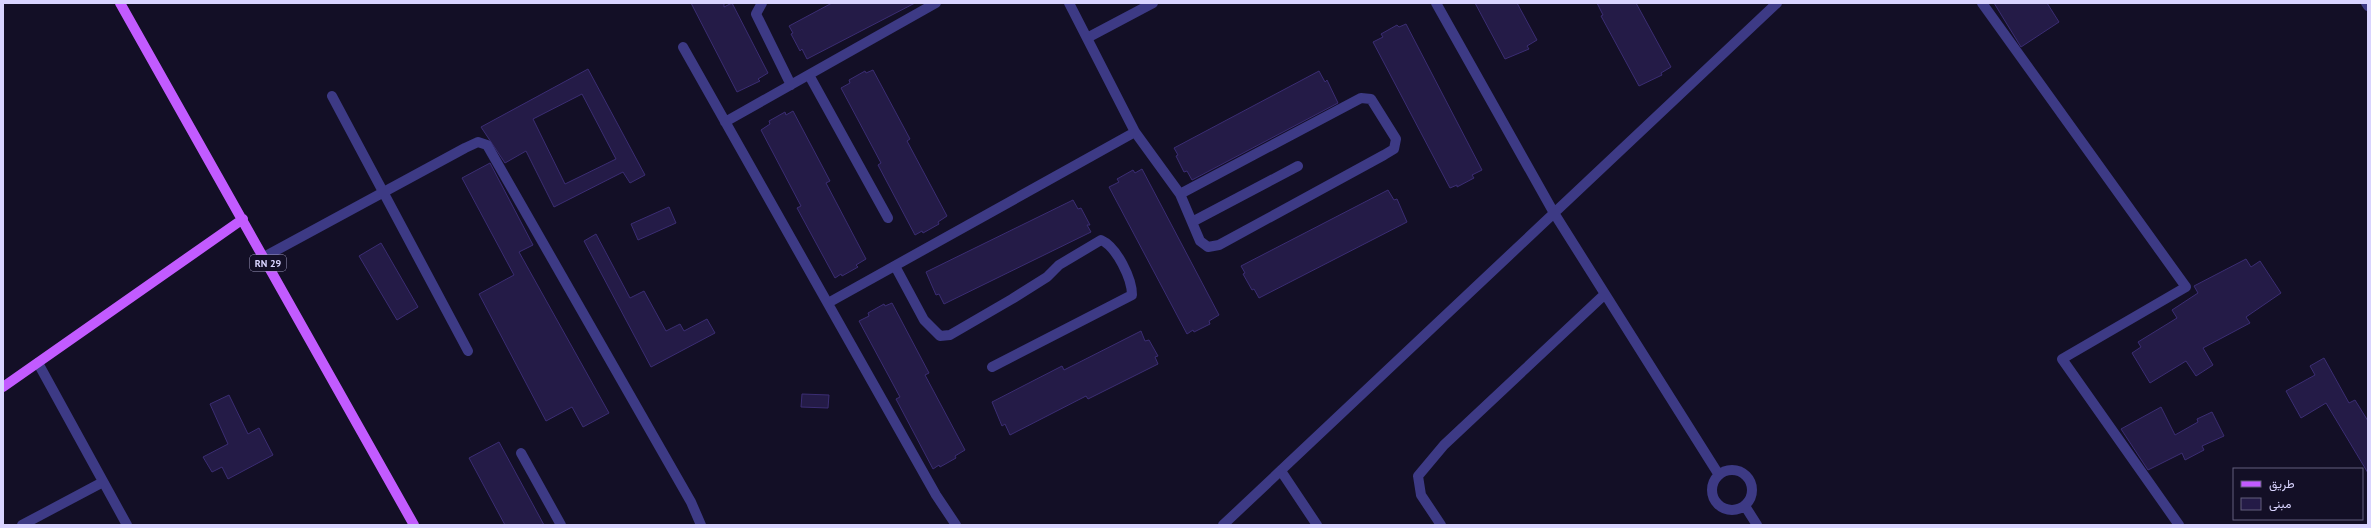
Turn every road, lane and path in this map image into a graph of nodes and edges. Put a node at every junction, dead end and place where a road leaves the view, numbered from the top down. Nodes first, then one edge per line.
1 (120, 3) edge
2 (762, 3) edge
3 (936, 3) edge
4 (1069, 3) edge
5 (1153, 3) edge
6 (1436, 3) edge
7 (1777, 3) edge
8 (1982, 3) edge
9 (2366, 3) edge
10 (2368, 6) edge
11 (1087, 38) junction
12 (683, 47) dead end
13 (809, 75) junction
14 (791, 85) junction
15 (332, 96) dead end
16 (725, 122) junction
17 (1135, 132) junction
18 (1298, 166) dead end
19 (384, 194) junction
20 (1180, 194) junction
21 (1554, 213) junction
22 (888, 218) dead end
23 (243, 219) junction
24 (1192, 222) junction
25 (264, 256) junction
26 (895, 266) junction
27 (1605, 294) junction
28 (828, 303) junction
29 (468, 351) dead end
30 (38, 363) junction
31 (992, 367) dead end
32 (3, 388) edge
33 (521, 453) dead end
34 (1281, 471) junction
35 (1719, 475) junction
36 (103, 482) junction
37 (1745, 506) junction
38 (22, 525) edge
39 (127, 525) edge
40 (414, 525) edge
41 (562, 525) edge
42 (701, 525) edge
43 (956, 525) edge
44 (1223, 525) edge
45 (1317, 525) edge
46 (1441, 525) edge
47 (1757, 525) edge
48 (2178, 525) edge

1 - 23 main road, RN 29
2 - 14 street
3 - 13 street
4 - 11 street
5 - 11 street
6 - 21 street
7 - 21 street
8 - 48 street
9 - 10 street
11 - 17 street
12 - 16 street
13 - 14 street
13 - 22 street
14 - 16 street
15 - 19 street
16 - 28 street
17 - 20 street
17 - 26 street
18 - 24 street
19 - 25 street
19 - 29 street
19 - 42 street
20 - 24 street
20 - 24 street
21 - 27 street
21 - 34 street
23 - 25 main road, RN 29
23 - 30 main road
25 - 40 main road, RN 29
26 - 28 street
26 - 31 street
27 - 35 street
27 - 46 street
28 - 43 street
30 - 32 main road
30 - 36 street
33 - 41 street
34 - 44 street
34 - 45 street
35 - 37 street
35 - 37 street
36 - 38 street
36 - 39 street
37 - 47 street

